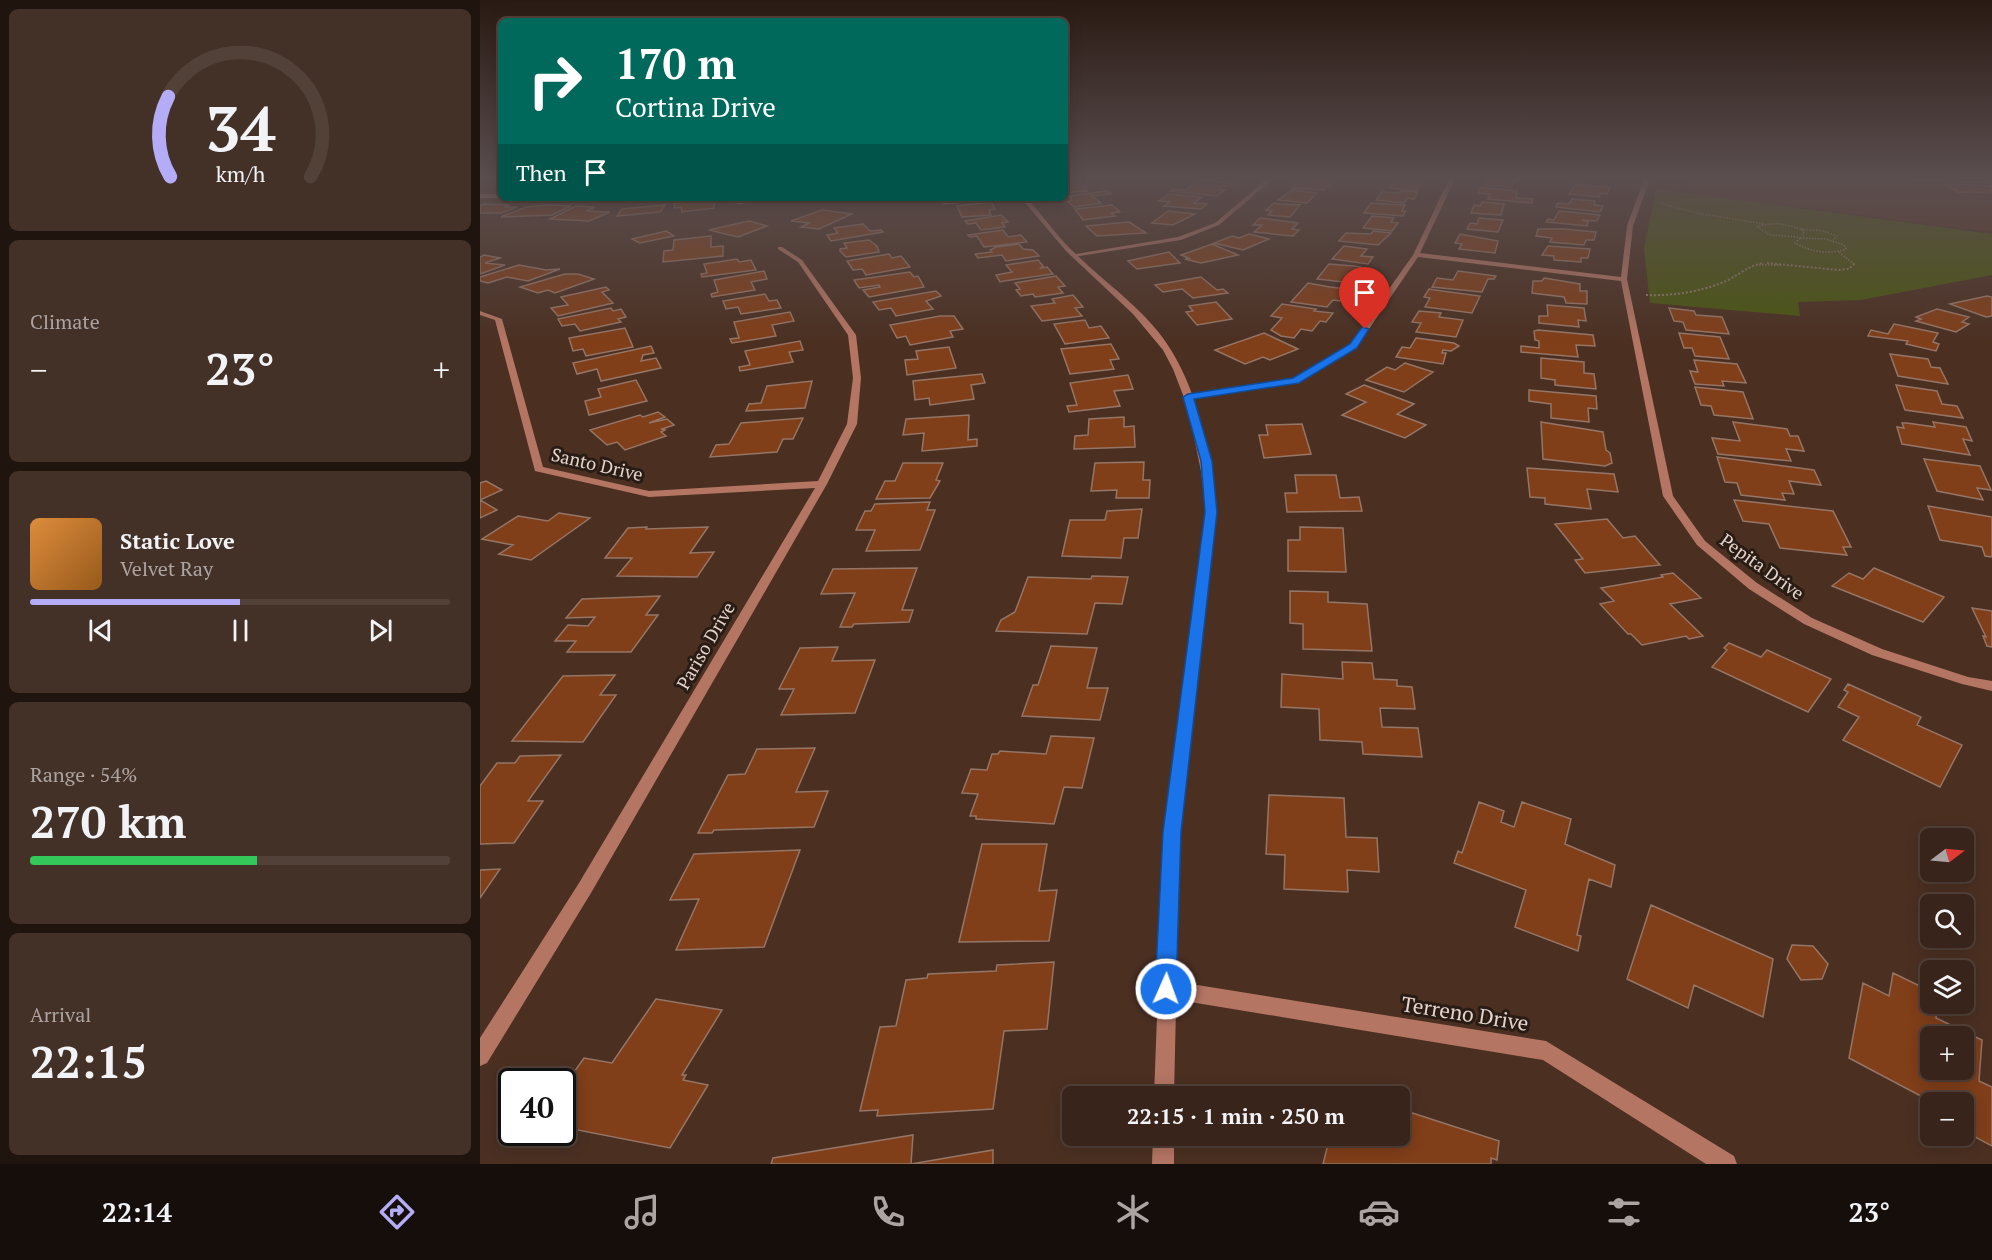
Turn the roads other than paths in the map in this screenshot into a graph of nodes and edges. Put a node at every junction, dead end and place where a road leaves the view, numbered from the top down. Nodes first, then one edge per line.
1 (1054, 233) edge
2 (1193, 233) edge
3 (1426, 233) edge
4 (1629, 233) edge
5 (780, 248) dead end
6 (1073, 255) junction
7 (1416, 255) junction
8 (1624, 279) junction
9 (480, 312) edge
10 (1188, 397) junction
11 (822, 484) junction
12 (1992, 686) edge
13 (1166, 989) junction
14 (480, 1056) edge
15 (1164, 1086) edge
16 (1164, 1146) edge
17 (1163, 1164) edge
18 (1726, 1164) edge

1 - 6 street
2 - 6 street
3 - 7 street
4 - 8 street, Pepita Drive
5 - 11 street, Pariso Drive
6 - 10 street
7 - 8 street
7 - 10 street
8 - 12 street, Pepita Drive
9 - 11 street, Santo Drive
10 - 13 street
11 - 14 street, Pariso Drive
13 - 15 street
13 - 18 street, Terreno Drive
16 - 17 street

